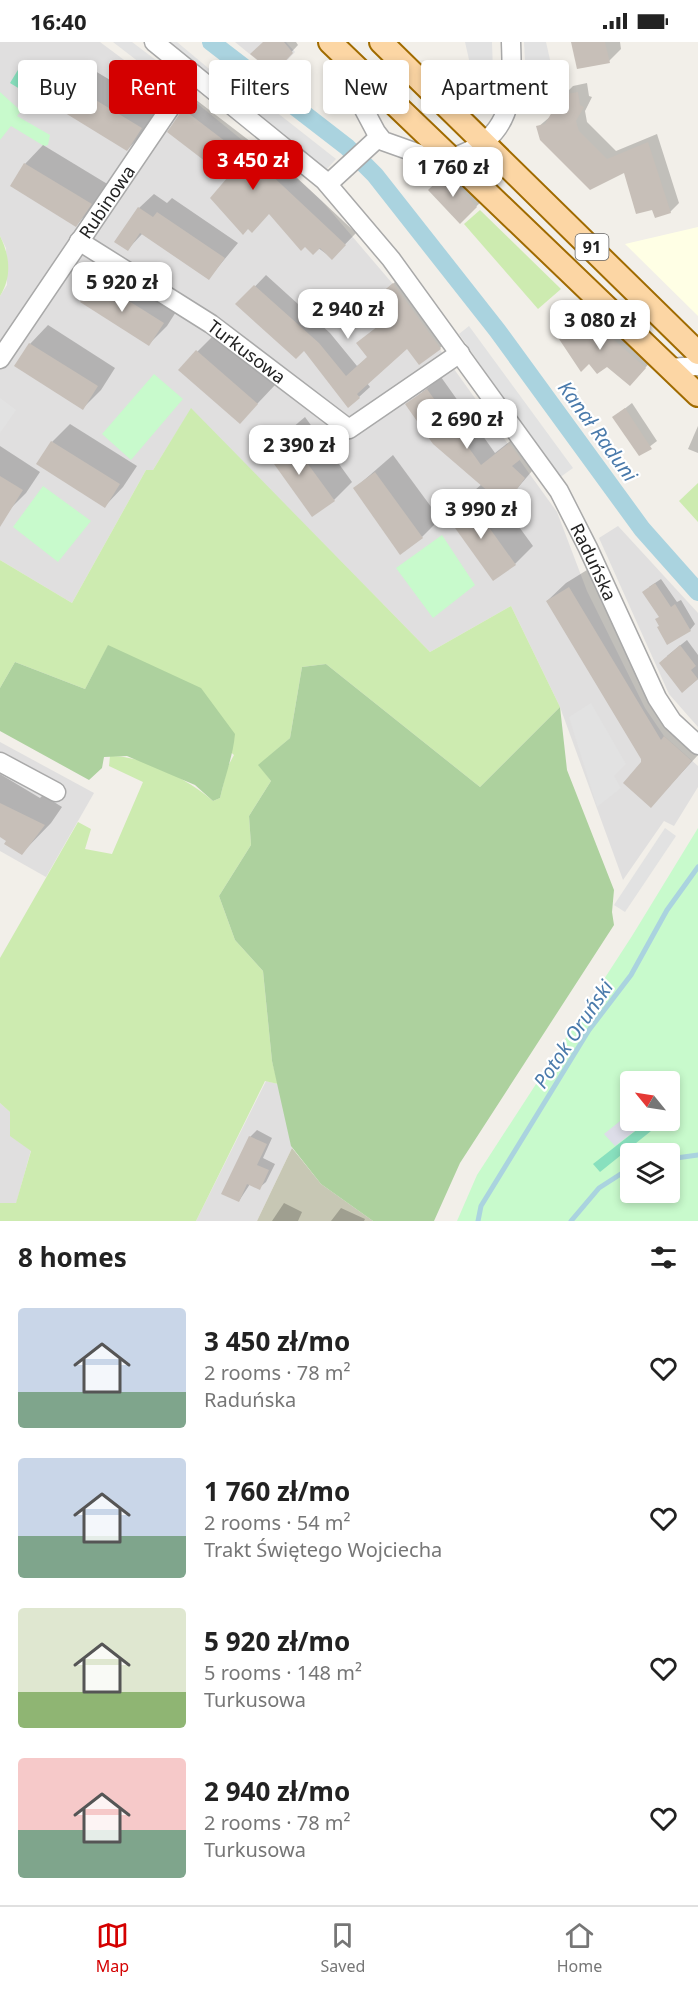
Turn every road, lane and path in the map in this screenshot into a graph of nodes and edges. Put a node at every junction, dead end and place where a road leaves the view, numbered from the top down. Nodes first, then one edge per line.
1 (154, 42) edge
2 (381, 42) edge
3 (511, 42) edge
4 (337, 50) edge
5 (176, 60) edge
6 (197, 77) edge
7 (166, 114) edge
8 (375, 141) junction
9 (484, 143) junction
10 (451, 159) junction
11 (328, 184) junction
12 (485, 190) junction
13 (79, 241) junction
14 (460, 353) junction
15 (698, 353) edge
16 (0, 359) edge
17 (698, 366) edge
18 (669, 368) junction
19 (698, 395) edge
20 (698, 745) edge
21 (0, 762) edge
22 (56, 792) dead end

1 - 5 street, Raduńska
2 - 9 main road, 91
3 - 9 street
4 - 8 street
4 - 10 main road, 91
6 - 11 street, Raduńska
7 - 13 street, Rubinowa
8 - 10 street
8 - 11 street
9 - 10 street
9 - 12 street
9 - 15 main road, 91
10 - 12 main road, 91
11 - 14 street, Raduńska
12 - 18 main road, 91
13 - 14 street, Turkusowa
13 - 16 street, Rubinowa
14 - 20 street, Raduńska
17 - 18 street
18 - 19 main road, 91
21 - 22 street

